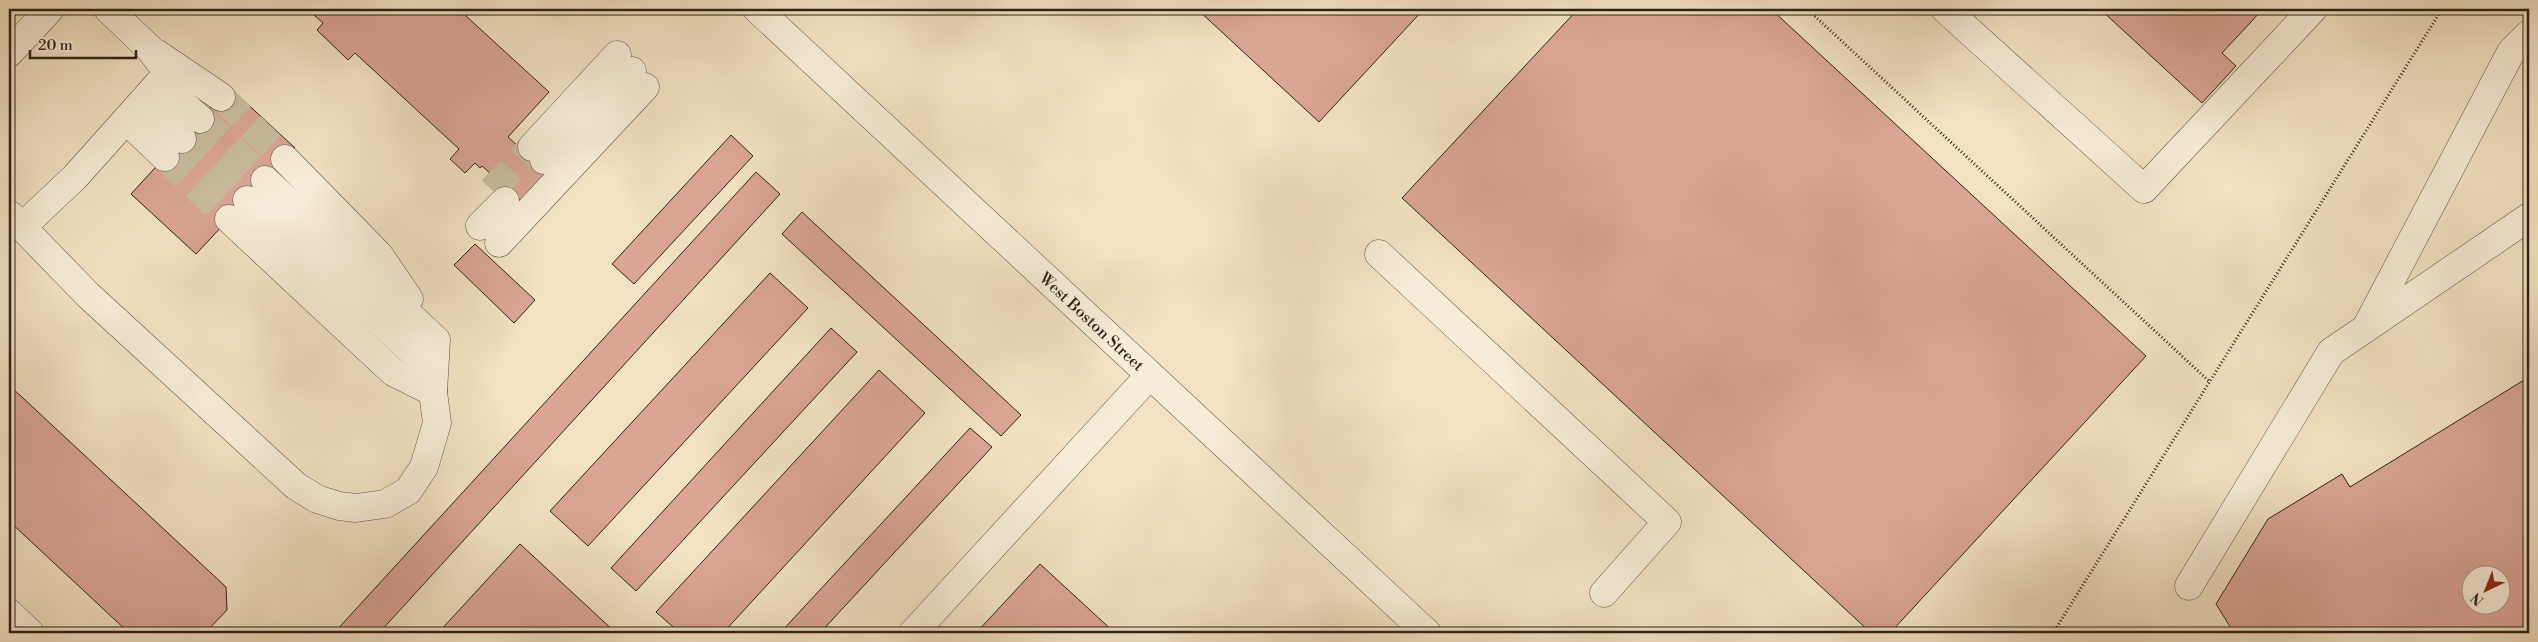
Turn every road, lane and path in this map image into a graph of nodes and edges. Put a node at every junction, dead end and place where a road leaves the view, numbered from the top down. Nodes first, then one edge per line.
1 (50, 9) edge
2 (108, 9) edge
3 (757, 9) edge
4 (1808, 9) edge
5 (1945, 9) edge
6 (2313, 9) edge
7 (2442, 9) edge
8 (2529, 34) edge
9 (148, 48) junction
10 (9, 53) edge
11 (221, 97) tunnel mouth
12 (143, 101) junction
13 (538, 154) tunnel mouth
14 (285, 159) tunnel mouth
15 (265, 180) tunnel mouth
16 (498, 196) tunnel mouth
17 (238, 209) tunnel mouth
18 (2529, 218) edge
19 (16, 220) edge
20 (1380, 254) dead end
21 (2366, 328) junction
22 (436, 340) junction
23 (1150, 375) junction
24 (2210, 382) junction
25 (433, 392) junction
26 (2189, 586) dead end
27 (1604, 593) dead end
28 (9, 613) edge
29 (30, 633) edge
30 (913, 633) edge
31 (1427, 633) edge
32 (2053, 633) edge

1 - 10 street
2 - 9 street
3 - 23 street, West Boston Street
4 - 24 path
5 - 6 street
7 - 24 path
8 - 21 street
9 - 11 street
9 - 12 street
12 - 12 street
12 - 19 street
13 - 16 street
14 - 22 street
15 - 22 street
17 - 25 street
18 - 21 street
19 - 25 street
20 - 27 street
21 - 26 street
22 - 25 street
23 - 30 street
23 - 31 street, West Boston Street
24 - 32 path
28 - 29 street

